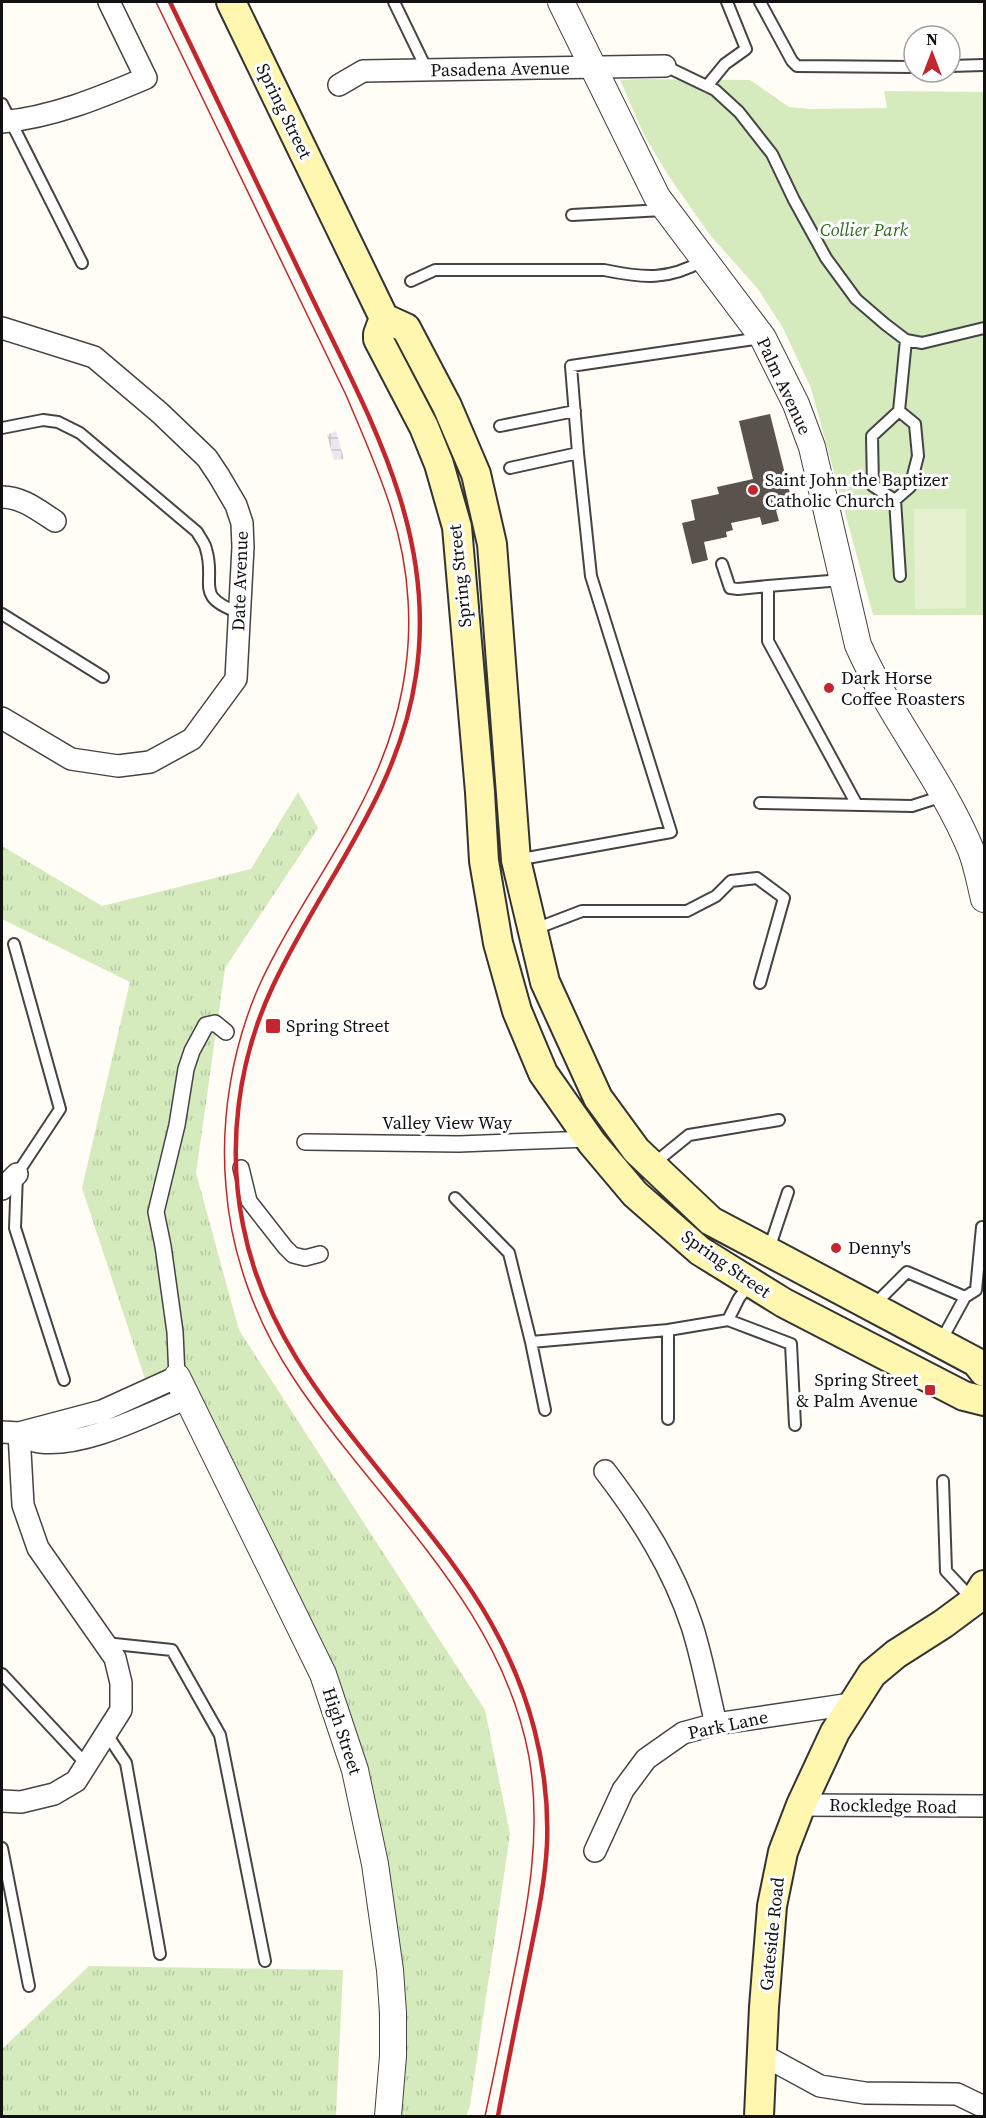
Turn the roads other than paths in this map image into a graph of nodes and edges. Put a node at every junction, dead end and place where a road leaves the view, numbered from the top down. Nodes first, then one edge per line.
1 (109, 2) edge
2 (231, 2) edge
3 (394, 2) edge
4 (561, 2) edge
5 (726, 2) edge
6 (760, 2) edge
7 (984, 65) edge
8 (665, 66) joint
9 (962, 66) edge
10 (592, 67) junction
11 (902, 67) edge
12 (427, 70) junction
13 (339, 85) dead end
14 (707, 87) junction
15 (5, 116) edge
16 (667, 210) junction
17 (572, 214) dead end
18 (704, 260) junction
19 (82, 263) dead end
20 (411, 281) dead end
21 (384, 318) junction
22 (2, 328) edge
23 (984, 328) edge
24 (763, 338) junction
25 (906, 340) junction
26 (575, 411) junction
27 (899, 411) junction
28 (500, 426) dead end
29 (2, 428) edge
30 (578, 453) junction
31 (510, 468) dead end
32 (2, 497) edge
33 (895, 500) junction
34 (55, 521) dead end
35 (722, 564) dead end
36 (900, 576) dead end
37 (843, 580) junction
38 (768, 586) junction
39 (240, 613) junction
40 (2, 614) edge
41 (103, 677) dead end
42 (2, 718) edge
43 (944, 795) junction
44 (760, 803) dead end
45 (857, 805) junction
46 (516, 860) junction
47 (980, 865) edge
48 (984, 897) edge
49 (532, 930) junction
50 (14, 944) dead end
51 (760, 983) dead end
52 (226, 1032) dead end
53 (779, 1120) dead end
54 (589, 1139) junction
55 (305, 1142) dead end
56 (651, 1165) junction
57 (241, 1168) dead end
58 (17, 1174) junction
59 (2, 1188) edge
60 (788, 1192) dead end
61 (455, 1198) dead end
62 (982, 1227) dead end
63 (770, 1253) junction
64 (320, 1254) dead end
65 (751, 1283) junction
66 (980, 1290) edge
67 (965, 1298) junction
68 (872, 1307) junction
69 (728, 1320) junction
70 (668, 1330) junction
71 (531, 1342) junction
72 (940, 1343) junction
73 (984, 1372) edge
74 (64, 1380) dead end
75 (182, 1387) junction
76 (984, 1401) edge
77 (545, 1410) dead end
78 (668, 1419) dead end
79 (795, 1425) dead end
80 (10, 1433) edge
81 (604, 1471) dead end
82 (943, 1481) dead end
83 (981, 1597) edge
84 (105, 1643) junction
85 (2, 1674) edge
86 (851, 1704) junction
87 (716, 1724) junction
88 (106, 1733) junction
89 (86, 1764) junction
90 (2, 1801) edge
91 (801, 1804) junction
92 (984, 1806) edge
93 (2, 1848) edge
94 (595, 1851) dead end
95 (160, 1954) dead end
96 (265, 1961) dead end
97 (29, 1986) dead end
98 (763, 2055) junction
99 (984, 2107) edge
100 (388, 2116) edge
101 (759, 2116) edge

1 - 15 street
2 - 21 main road, Spring Street
3 - 12 lane
4 - 10 street, Palm Avenue
5 - 14 lane
6 - 11 lane
7 - 9 lane
8 - 10 street, Pasadena Avenue
8 - 14 lane
10 - 12 street, Pasadena Avenue
10 - 16 street, Palm Avenue
12 - 13 street, Pasadena Avenue
14 - 25 lane
15 - 19 lane
16 - 17 lane
16 - 18 street, Palm Avenue
18 - 20 lane
18 - 24 street, Palm Avenue
21 - 46 main road, Spring Street
21 - 54 main road, Spring Street
22 - 39 street, Date Avenue
23 - 25 lane
24 - 26 lane
24 - 37 street, Palm Avenue
25 - 27 lane
26 - 28 lane
26 - 30 lane
27 - 33 lane
27 - 33 lane
29 - 39 lane
30 - 31 lane
30 - 46 lane
32 - 34 street
33 - 36 lane
35 - 38 lane
37 - 38 lane
37 - 43 street, Palm Avenue
38 - 45 lane
39 - 42 street, Date Avenue
40 - 41 lane
43 - 45 lane
43 - 47 street, Palm Avenue
44 - 45 lane
46 - 49 main road, Spring Street
47 - 48 street, Palm Avenue
49 - 51 lane
49 - 56 main road, Spring Street
50 - 58 lane
52 - 75 street
53 - 56 lane
54 - 55 street, Valley View Way
54 - 65 main road, Spring Street
56 - 63 main road, Spring Street
57 - 64 street
58 - 59 street
58 - 74 lane
60 - 63 lane
61 - 71 lane
62 - 66 lane
63 - 65 main road
63 - 68 main road, Spring Street
65 - 69 lane
65 - 76 main road, Spring Street
66 - 67 lane
67 - 68 lane
67 - 72 lane
68 - 72 main road, Spring Street
69 - 70 lane
69 - 79 lane
70 - 71 lane
70 - 78 lane
71 - 77 lane
72 - 73 main road, Spring Street
75 - 80 street
75 - 100 street, High Street
80 - 84 street
81 - 87 street
82 - 83 lane
83 - 86 main road, Gateside Road
84 - 88 street
84 - 96 lane
85 - 89 lane
86 - 87 street, Park Lane
86 - 91 main road, Gateside Road
87 - 94 street, Park Lane
88 - 89 street
88 - 95 lane
89 - 90 street
91 - 92 street, Rockledge Road
91 - 98 main road, Gateside Road
93 - 97 lane
98 - 99 street
98 - 101 main road, Gateside Road

